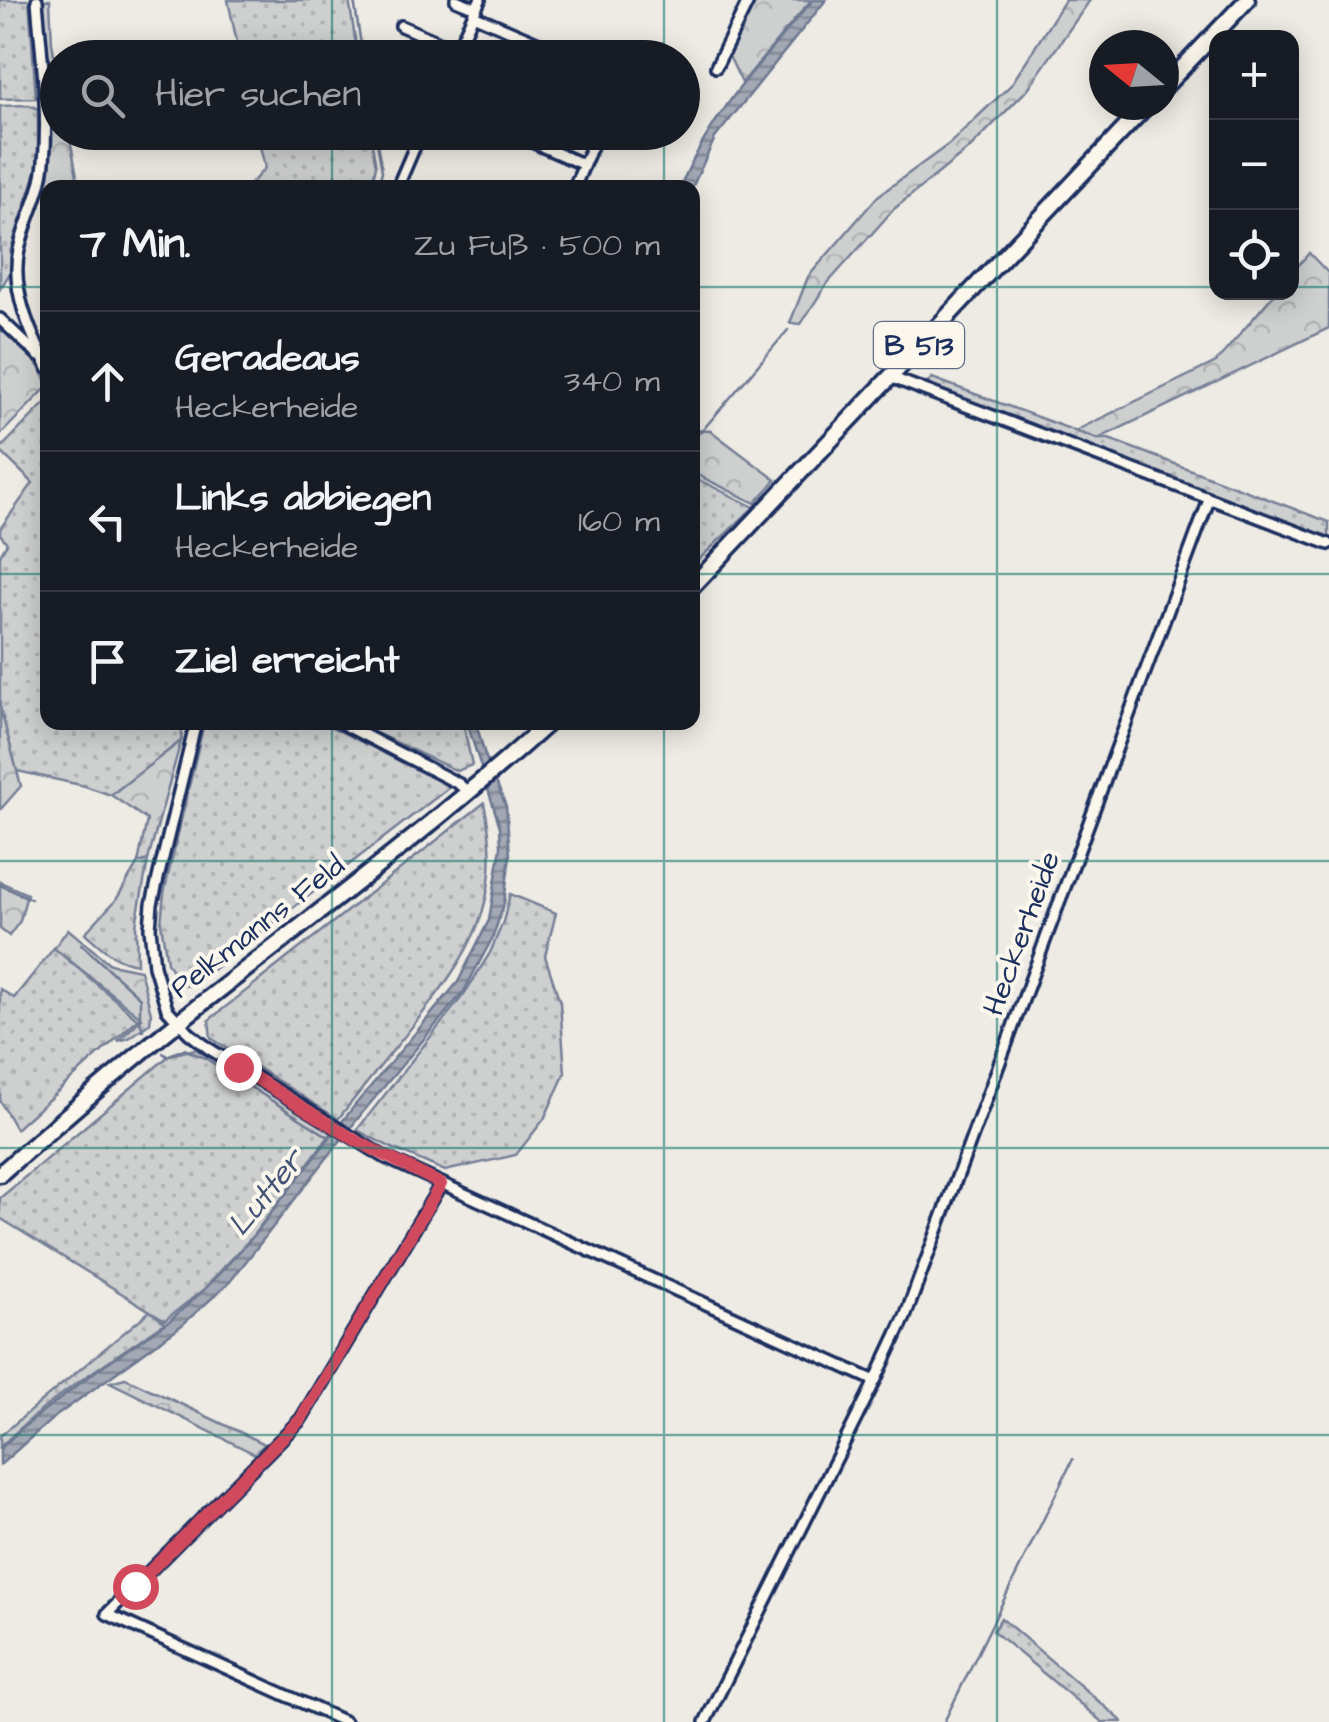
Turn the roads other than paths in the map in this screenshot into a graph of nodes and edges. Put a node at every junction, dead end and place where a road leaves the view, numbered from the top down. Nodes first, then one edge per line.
1 (37, 0) edge
2 (456, 0) edge
3 (749, 0) edge
4 (1246, 0) edge
5 (476, 8) edge
6 (400, 26) dead end
7 (428, 40) edge
8 (461, 40) edge
9 (536, 40) edge
10 (40, 43) edge
11 (716, 67) dead end
12 (1179, 71) edge
13 (1133, 120) edge
14 (45, 150) edge
15 (413, 150) edge
16 (550, 150) edge
17 (590, 150) edge
18 (584, 165) junction
19 (40, 180) edge
20 (400, 180) edge
21 (577, 180) edge
22 (40, 181) edge
23 (0, 319) edge
24 (40, 351) edge
25 (40, 359) edge
26 (890, 376) junction
27 (1209, 500) junction
28 (1329, 544) edge
29 (700, 578) edge
30 (194, 730) edge
31 (354, 730) edge
32 (541, 730) edge
33 (473, 789) junction
34 (178, 1022) junction
35 (0, 1174) edge
36 (441, 1184) junction
37 (875, 1381) junction
38 (345, 1722) edge
39 (705, 1722) edge

1 - 10 street
2 - 5 street
3 - 11 street
4 - 12 main road
5 - 8 street
5 - 9 street
6 - 7 street
13 - 26 main road, B 513
14 - 19 street
15 - 20 street
16 - 18 street
17 - 18 street
18 - 21 street
22 - 24 street
23 - 25 street
26 - 27 street
26 - 29 main road, B 513
27 - 28 street
27 - 37 street, Heckerheide
30 - 34 street
31 - 33 street
32 - 33 main road, Pelkmanns Feld
33 - 34 main road, Pelkmanns Feld
34 - 35 main road, Pelkmanns Feld
34 - 36 street
36 - 37 street
36 - 38 street
37 - 39 street, Heckerheide

